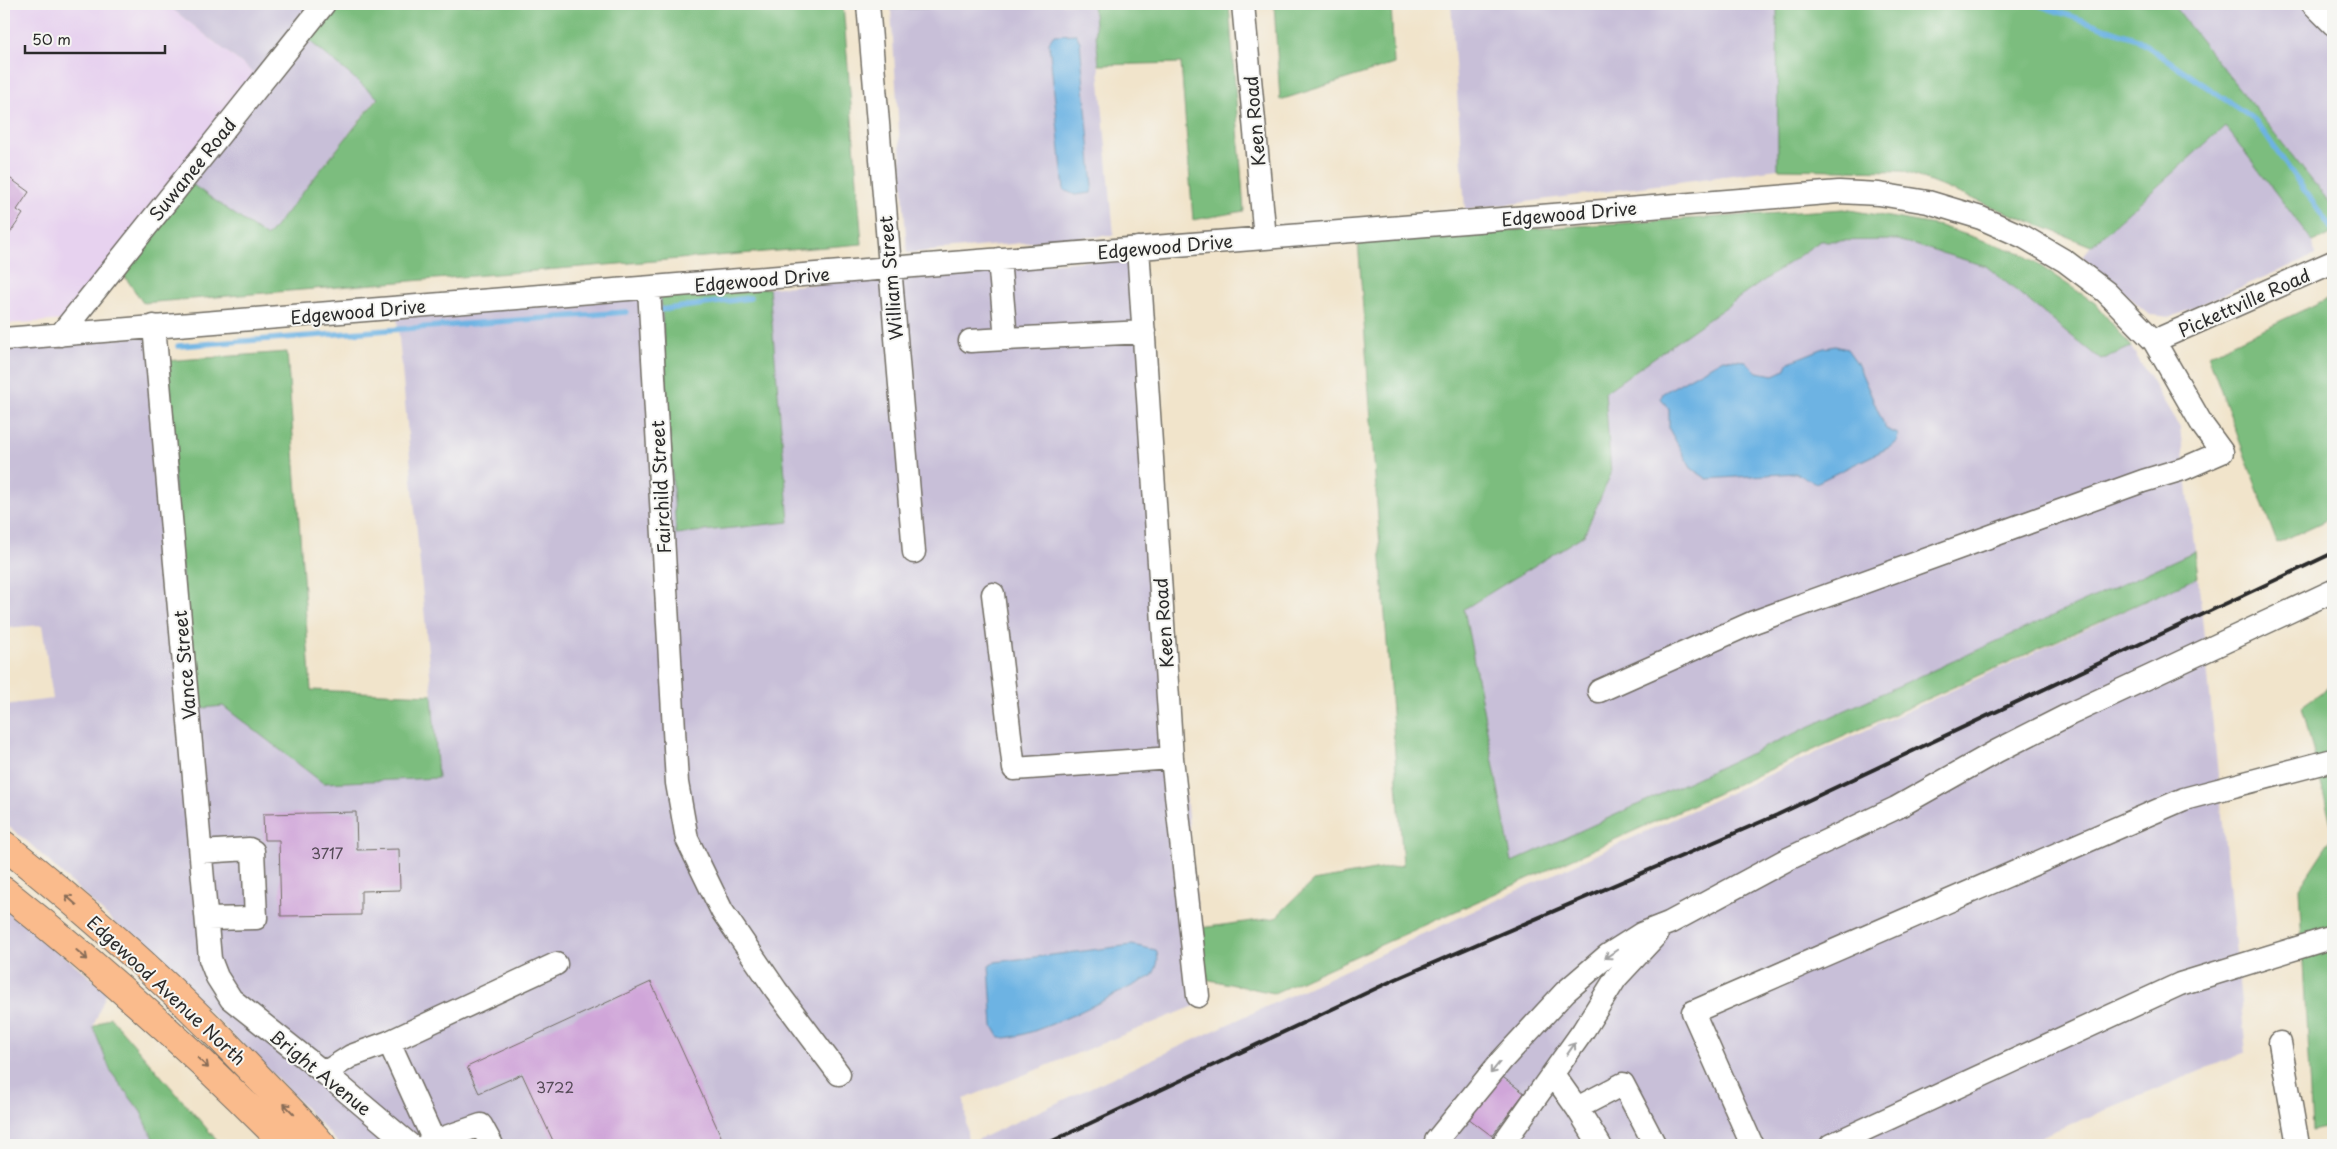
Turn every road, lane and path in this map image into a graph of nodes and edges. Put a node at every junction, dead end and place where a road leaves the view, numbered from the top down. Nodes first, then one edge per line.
1 (324, 4) edge
2 (868, 4) edge
3 (1243, 4) edge
4 (2313, 4) edge
5 (2333, 24) edge
6 (1264, 238) junction
7 (1138, 248) junction
8 (999, 259) junction
9 (2333, 262) edge
10 (889, 268) junction
11 (649, 288) junction
12 (154, 326) junction
13 (1144, 332) junction
14 (60, 335) junction
15 (4, 339) edge
16 (1006, 339) junction
17 (970, 341) dead end
18 (2154, 341) junction
19 (914, 552) dead end
20 (2333, 591) edge
21 (993, 594) dead end
22 (1599, 692) dead end
23 (1172, 758) junction
24 (2333, 760) edge
25 (4, 845) edge
26 (201, 852) junction
27 (4, 891) edge
28 (207, 919) junction
29 (1669, 923) junction
30 (2328, 941) edge
31 (556, 964) dead end
32 (1198, 996) dead end
33 (231, 1000) joint
34 (389, 1042) junction
35 (2280, 1043) dead end
36 (324, 1072) junction
37 (839, 1074) dead end
38 (1553, 1074) junction
39 (1577, 1108) junction
40 (430, 1143) edge
41 (286, 1145) edge
42 (322, 1145) edge
43 (410, 1145) edge
44 (492, 1145) edge
45 (1435, 1145) edge
46 (1502, 1145) edge
47 (1600, 1145) edge
48 (1655, 1145) edge
49 (1752, 1145) edge
50 (1831, 1145) edge
51 (2298, 1145) edge

1 - 14 street, Suwanee Road
2 - 10 street, William Street
3 - 6 street, Keen Road
4 - 5 street
6 - 7 street, Edgewood Drive
6 - 18 street, Edgewood Drive
7 - 8 street, Edgewood Drive
7 - 13 street, Keen Road
8 - 10 street, Edgewood Drive
8 - 16 street
9 - 18 street, Pickettville Road
10 - 11 street, Edgewood Drive
10 - 19 street, William Street
11 - 12 street, Edgewood Drive
11 - 37 street, Fairchild Street
12 - 14 street, Edgewood Drive
12 - 26 street, Vance Street
13 - 16 street
13 - 23 street, Keen Road
14 - 15 street, Edgewood Drive
16 - 17 street
18 - 22 street, Edgewood Drive
20 - 29 street
21 - 23 street
23 - 32 street, Keen Road
24 - 49 street
42 -> 25 main road, Edgewood Avenue North
26 - 28 street, Vance Street
26 - 28 street
27 -> 41 main road, Edgewood Avenue North
28 - 33 street, Vance Street
38 -> 29 street
29 -> 45 street
30 - 50 street
31 - 34 street
33 - 36 street, Bright Avenue
34 - 36 street
34 - 40 street
35 - 51 street
36 - 43 street, Bright Avenue
38 - 39 street
38 - 46 street
39 - 47 street
39 - 48 street
40 - 44 street

